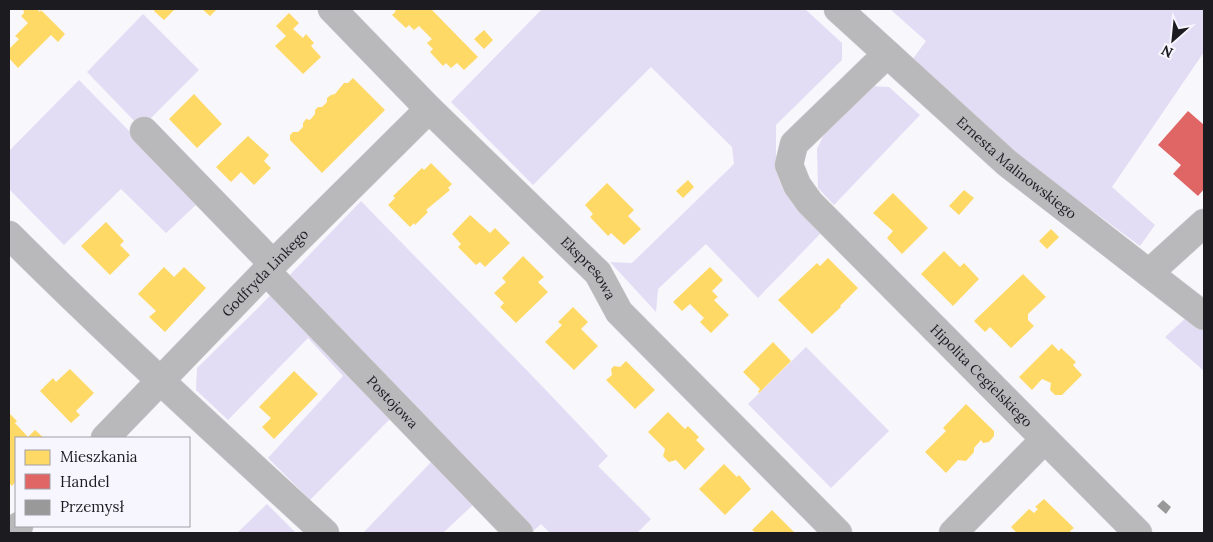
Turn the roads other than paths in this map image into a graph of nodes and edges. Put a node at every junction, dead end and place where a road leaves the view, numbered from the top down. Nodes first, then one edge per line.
1 (332, 9) edge
2 (838, 9) edge
3 (887, 54) junction
4 (429, 109) junction
5 (144, 131) dead end
6 (1204, 223) edge
7 (9, 234) edge
8 (269, 268) junction
9 (1149, 273) junction
10 (1204, 316) edge
11 (161, 381) junction
12 (106, 437) edge
13 (1044, 440) junction
14 (325, 533) edge
15 (519, 533) edge
16 (838, 533) edge
17 (953, 533) edge
18 (1138, 533) edge

1 - 4 street, Ekspresowa
2 - 3 street, Ernesta Malinowskiego
3 - 9 street, Ernesta Malinowskiego
3 - 13 street, Hipolita Cegielskiego
4 - 8 street, Godfryda Linkego
4 - 16 street, Ekspresowa
5 - 8 street, Postojowa
6 - 9 street
7 - 11 street
8 - 11 street, Godfryda Linkego
8 - 15 street, Postojowa
9 - 10 street, Ernesta Malinowskiego
11 - 12 street, Godfryda Linkego
11 - 14 street
13 - 17 street, Hipolita Cegielskiego
13 - 18 street

